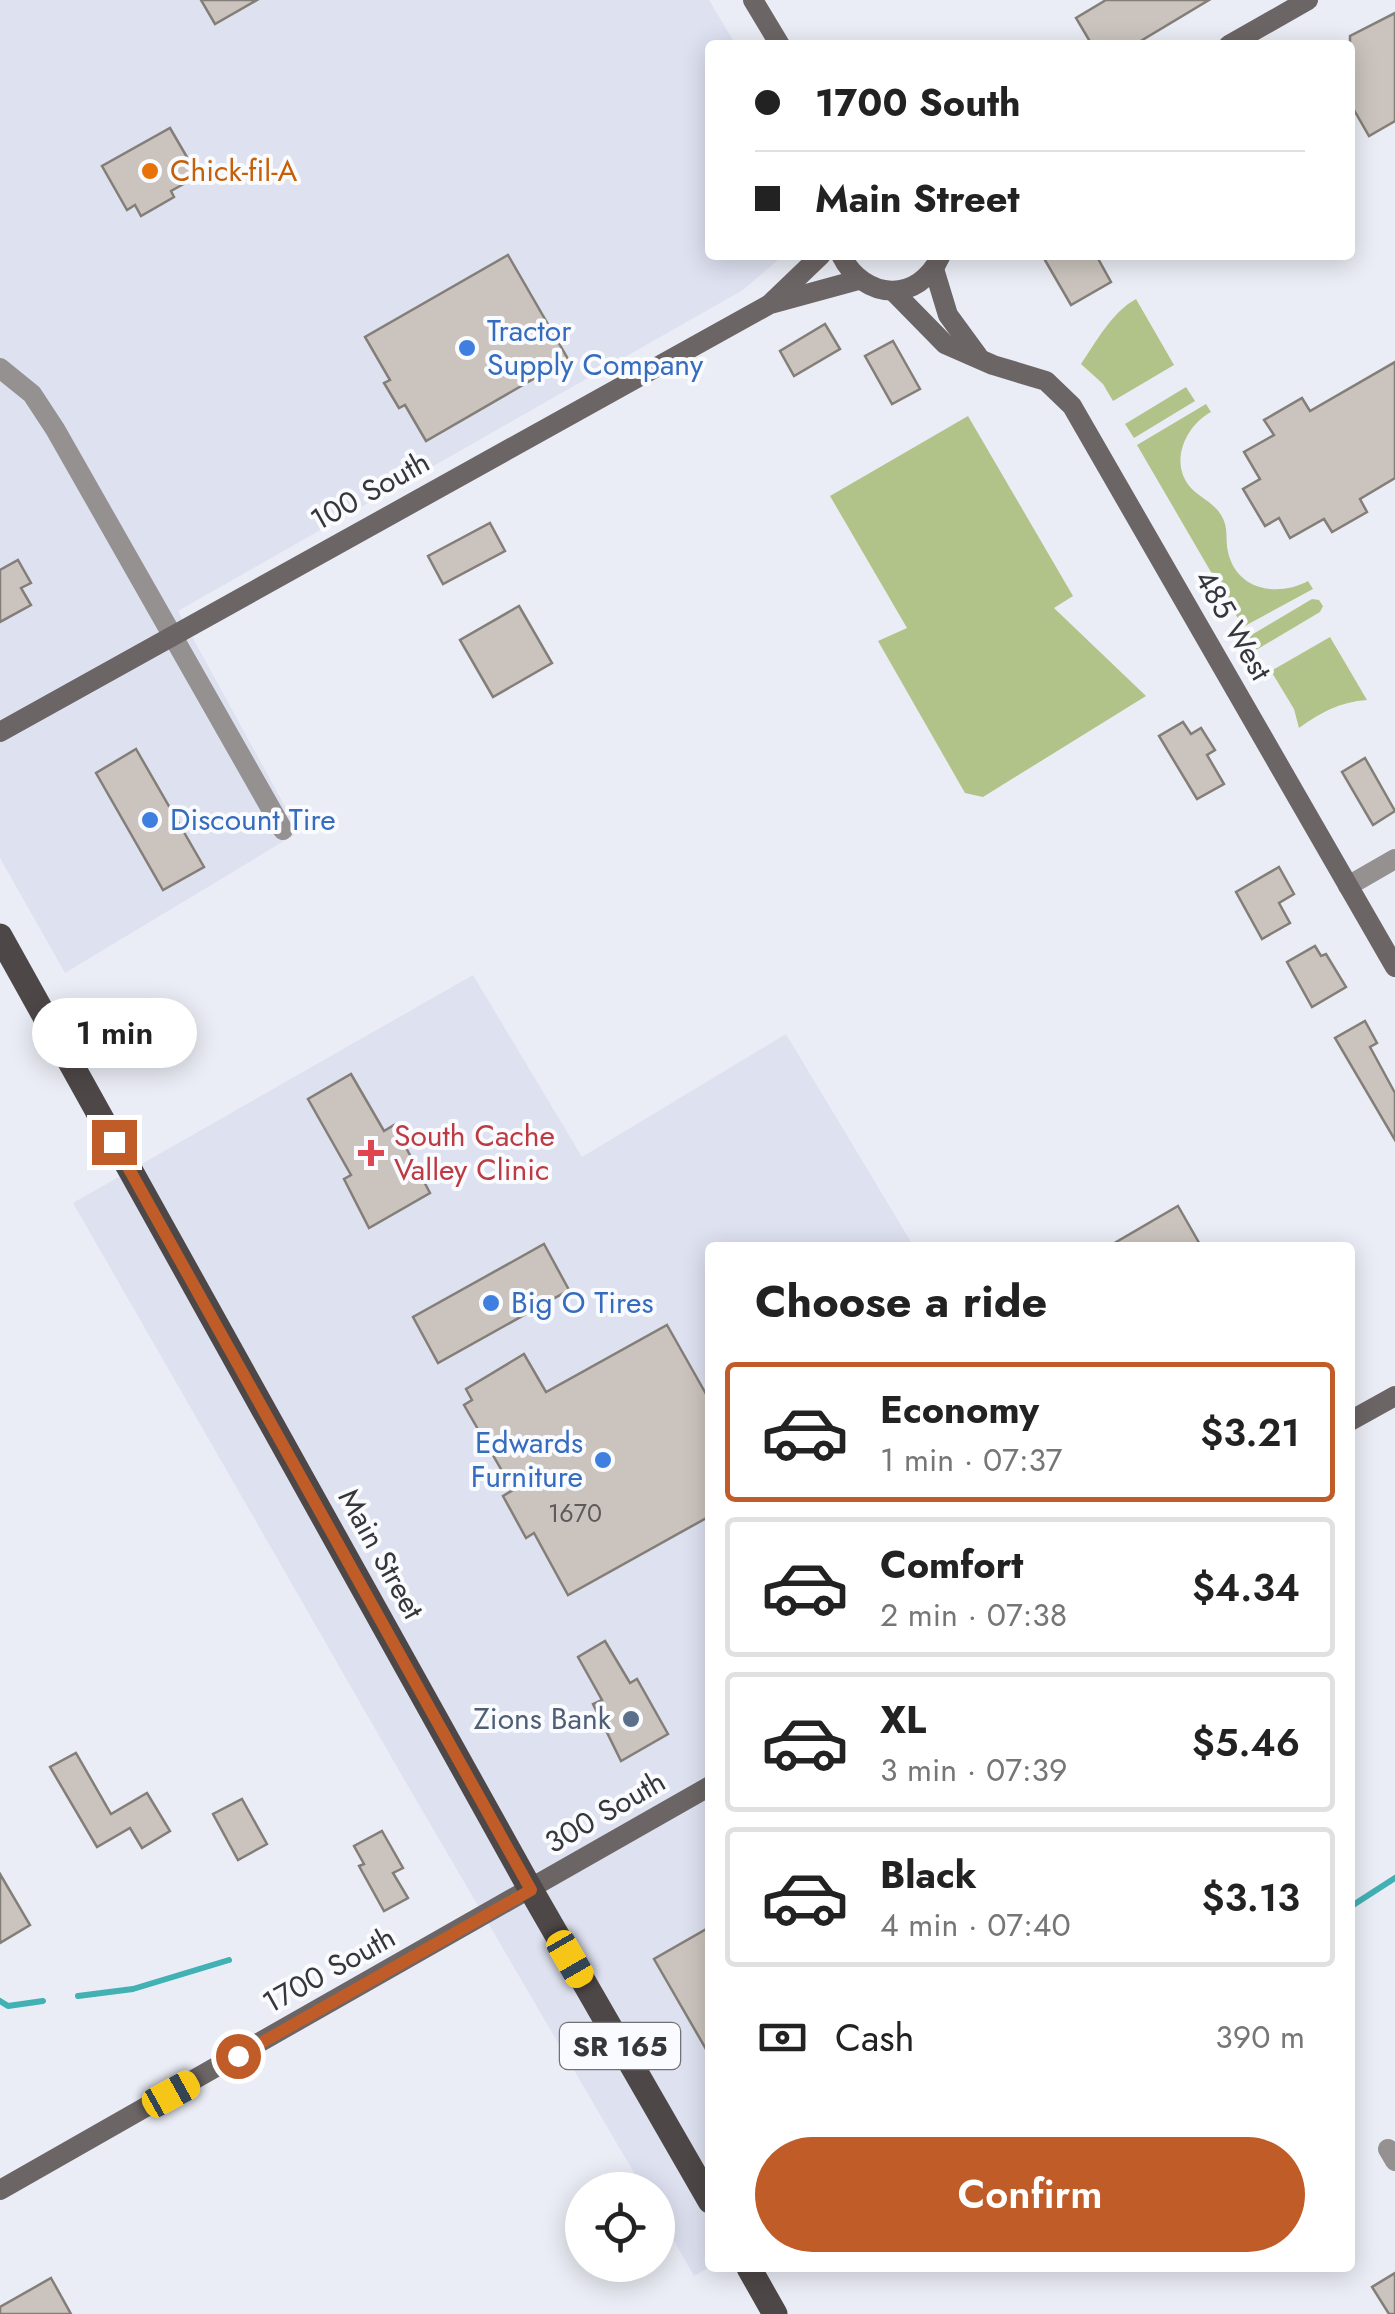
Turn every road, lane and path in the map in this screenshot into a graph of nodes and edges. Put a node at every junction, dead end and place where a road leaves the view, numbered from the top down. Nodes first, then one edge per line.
1 (753, 0) edge
2 (1308, 0) edge
3 (777, 40) edge
4 (1238, 40) edge
5 (816, 260) edge
6 (844, 260) edge
7 (938, 262) edge
8 (858, 280) junction
9 (894, 291) junction
10 (770, 304) junction
11 (979, 358) junction
12 (0, 368) edge
13 (173, 636) junction
14 (0, 732) edge
15 (284, 830) dead end
16 (1395, 859) edge
17 (1348, 886) junction
18 (0, 936) edge
19 (1395, 967) edge
20 (1395, 1396) edge
21 (1355, 1418) edge
22 (705, 1789) edge
23 (531, 1890) junction
24 (0, 2190) edge
25 (705, 2192) edge
26 (750, 2272) edge
27 (776, 2314) edge

1 - 3 street
2 - 4 street
5 - 10 street, 100 South
6 - 8 street
7 - 9 street
7 - 11 street
8 - 9 street
8 - 10 street, 100 South
9 - 11 street, 485 West
10 - 13 street, 100 South
11 - 17 street, 485 West
12 - 13 street
13 - 14 street, 100 South
13 - 15 street
16 - 17 street
17 - 19 street, 485 West
18 - 23 main road, Main Street / SR 165
20 - 21 street
22 - 23 street, 300 South
23 - 24 street, 1700 South
23 - 25 main road, Main Street / SR 165
26 - 27 main road

